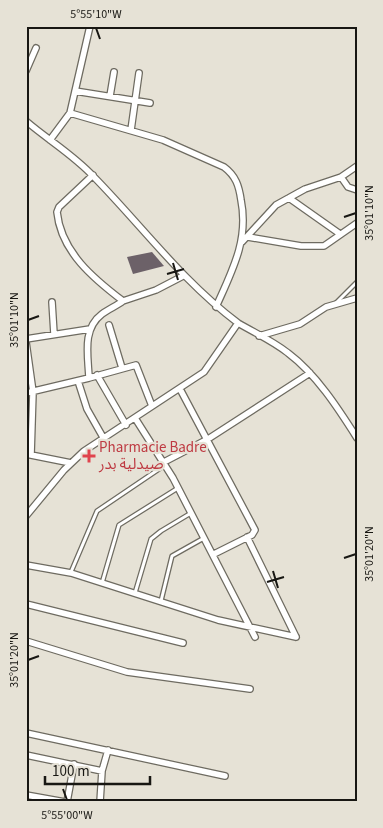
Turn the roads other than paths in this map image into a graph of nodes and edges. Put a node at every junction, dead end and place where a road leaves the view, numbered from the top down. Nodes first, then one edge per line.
1 (90, 26) edge
2 (36, 48) dead end
3 (26, 71) edge
4 (114, 72) dead end
5 (139, 73) dead end
6 (75, 91) junction
7 (110, 96) junction
8 (135, 101) junction
9 (150, 103) dead end
10 (70, 113) junction
11 (27, 124) edge
12 (131, 130) junction
13 (50, 140) junction
14 (357, 166) edge
15 (93, 175) junction
16 (341, 177) junction
17 (357, 190) edge
18 (289, 198) junction
19 (357, 223) edge
20 (340, 234) junction
21 (248, 237) junction
22 (242, 242) junction
23 (184, 276) junction
24 (357, 282) edge
25 (357, 298) edge
26 (123, 301) junction
27 (52, 302) dead end
28 (336, 303) junction
29 (216, 307) junction
30 (238, 323) junction
31 (109, 325) dead end
32 (90, 329) junction
33 (54, 334) junction
34 (259, 336) junction
35 (26, 341) edge
36 (122, 368) junction
37 (310, 374) junction
38 (97, 376) junction
39 (89, 378) junction
40 (78, 381) junction
41 (180, 389) junction
42 (30, 393) edge
43 (152, 406) junction
44 (135, 418) junction
45 (126, 424) junction
46 (357, 438) edge
47 (104, 439) junction
48 (208, 439) junction
49 (29, 454) edge
50 (71, 463) junction
51 (165, 463) junction
52 (178, 488) junction
53 (27, 512) edge
54 (192, 513) junction
55 (205, 537) junction
56 (247, 537) junction
57 (214, 554) junction
58 (26, 565) edge
59 (71, 573) junction
60 (102, 583) junction
61 (135, 593) junction
62 (160, 601) junction
63 (26, 604) edge
64 (251, 628) junction
65 (255, 637) dead end
66 (26, 641) edge
67 (183, 643) dead end
68 (250, 689) dead end
69 (26, 733) edge
70 (108, 750) junction
71 (26, 755) edge
72 (74, 764) junction
73 (102, 771) junction
74 (224, 776) dead end
75 (26, 795) edge
76 (66, 802) edge
77 (100, 802) edge

1 - 6 street
2 - 3 street
4 - 7 street
5 - 8 street
6 - 7 street
6 - 10 street
7 - 8 street
8 - 9 street
8 - 12 street
10 - 12 street
10 - 13 street
11 - 13 street
12 - 22 street
13 - 15 street
14 - 16 street
15 - 23 street
15 - 26 street
16 - 17 street
16 - 18 street
18 - 20 street
18 - 21 street
19 - 20 street
20 - 21 street
21 - 22 street
22 - 29 street
23 - 26 street
23 - 29 street
24 - 28 lane
25 - 28 street
26 - 32 street
27 - 33 street
28 - 34 street
29 - 30 street
30 - 34 street
30 - 41 street
31 - 36 street
32 - 33 street
32 - 39 street
33 - 35 street
34 - 37 street
35 - 42 street
36 - 38 street
36 - 43 street
37 - 46 street
37 - 48 street
38 - 39 street
38 - 45 street
39 - 40 street
40 - 42 street
40 - 47 street
41 - 43 street
41 - 48 street
42 - 49 street
43 - 44 street
44 - 45 street
44 - 51 street
45 - 47 street
47 - 50 street
48 - 51 street
48 - 56 street
49 - 50 street
50 - 53 street
51 - 52 street
51 - 59 lane
52 - 54 street
52 - 60 lane
54 - 55 street
54 - 61 lane
55 - 57 street
55 - 62 lane
56 - 57 street
56 - 64 street
57 - 64 street
58 - 59 street
59 - 60 street
60 - 61 street
61 - 62 street
62 - 64 street
63 - 67 street
64 - 65 street
66 - 68 street
69 - 70 street
70 - 73 street
70 - 74 street
71 - 72 street
72 - 73 street
72 - 76 street
73 - 77 street
75 - 76 street

